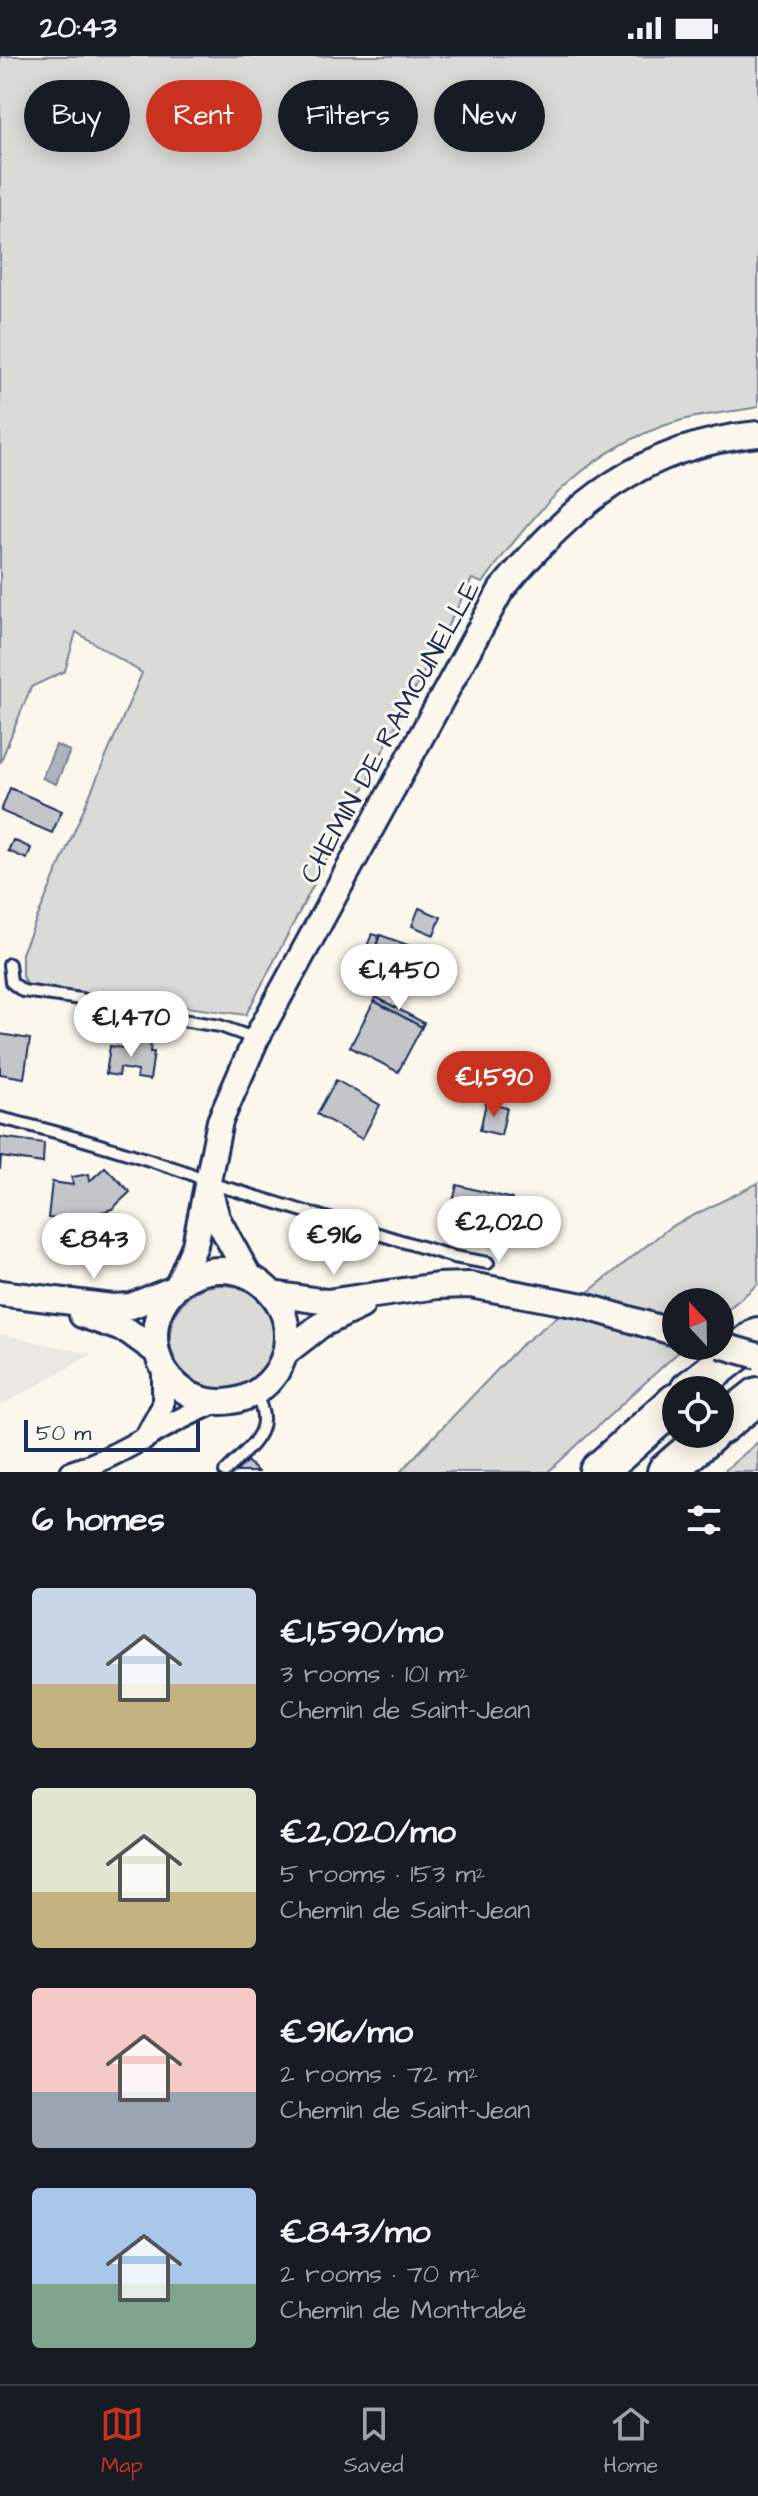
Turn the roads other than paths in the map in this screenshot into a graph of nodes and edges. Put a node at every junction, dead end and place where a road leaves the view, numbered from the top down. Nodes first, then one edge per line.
1 (758, 434) edge
2 (9, 964) dead end
3 (256, 1039) junction
4 (0, 1118) edge
5 (209, 1185) junction
6 (488, 1263) dead end
7 (248, 1275) junction
8 (176, 1288) junction
9 (273, 1294) junction
10 (394, 1294) junction
11 (9, 1295) edge
12 (662, 1329) edge
13 (758, 1336) edge
14 (734, 1349) edge
15 (285, 1353) junction
16 (758, 1356) edge
17 (160, 1360) junction
18 (707, 1376) edge
19 (254, 1393) junction
20 (758, 1396) edge
21 (218, 1402) junction
22 (662, 1415) edge
23 (734, 1415) edge
24 (142, 1442) junction
25 (694, 1448) edge
26 (71, 1472) edge
27 (225, 1472) edge
28 (598, 1472) edge
29 (666, 1472) edge

1 - 3 street, CHEMIN DE RAMOUNELLE
2 - 3 lane
3 - 5 street, CHEMIN DE RAMOUNELLE
4 - 5 lane
5 - 6 lane
5 - 7 street, CHEMIN DE RAMOUNELLE
5 - 8 street, CHEMIN DE RAMOUNELLE
7 - 8 street
7 - 9 street
8 - 11 street
8 - 17 street
9 - 10 street
9 - 15 street
10 - 12 street
10 - 15 street
11 - 17 street
13 - 18 highway
14 - 16 street, bridge
15 - 19 street
17 - 21 street
17 - 24 street
19 - 21 street
19 - 27 lane
20 - 23 highway
21 - 24 street
22 - 28 highway
24 - 26 street
25 - 29 highway

